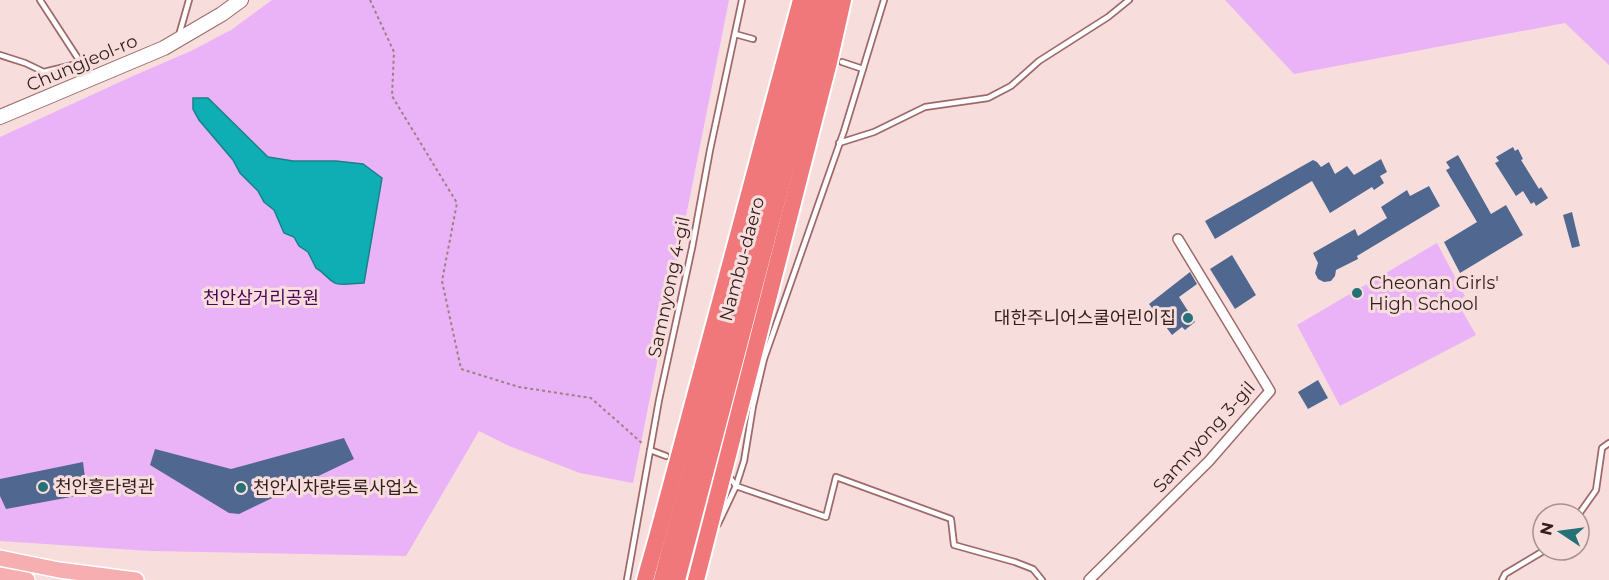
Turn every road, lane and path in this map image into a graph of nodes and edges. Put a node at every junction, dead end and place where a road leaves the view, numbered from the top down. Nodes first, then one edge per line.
1 (40, 0) edge
2 (189, 0) edge
3 (241, 0) edge
4 (370, 0) edge
5 (742, 0) edge
6 (801, 0) edge
7 (814, 0) edge
8 (830, 0) edge
9 (843, 0) edge
10 (884, 0) edge
11 (1129, 0) edge
12 (735, 34) junction
13 (753, 39) dead end
14 (177, 40) junction
15 (0, 55) edge
16 (842, 62) dead end
17 (81, 63) junction
18 (863, 69) junction
19 (93, 78) junction
20 (0, 117) edge
21 (839, 143) junction
22 (1178, 239) dead end
23 (1609, 443) edge
24 (650, 450) junction
25 (666, 456) dead end
26 (731, 479) dead end
27 (736, 486) junction
28 (1588, 502) edge
29 (685, 526) junction
30 (658, 534) junction
31 (703, 546) junction
32 (0, 558) edge
33 (1531, 558) edge
34 (0, 575) edge
35 (27, 580) edge
36 (135, 580) edge
37 (627, 580) edge
38 (632, 580) edge
39 (645, 580) edge
40 (662, 580) edge
41 (677, 580) edge
42 (696, 580) edge
43 (703, 580) edge
44 (1042, 580) edge
45 (1089, 580) edge
46 (1502, 580) edge

1 - 17 lane
2 - 14 lane
3 - 14 street, Chungjeol-ro
4 - 24 path
5 - 12 lane, Samnyong 4-gil
6 - 30 highway
7 - 29 highway, Nambu-daero
8 - 29 highway, Nambu-daero
9 - 31 highway
10 - 18 lane
11 - 21 lane
12 - 13 lane
12 - 24 lane, Samnyong 4-gil
14 - 19 street, Chungjeol-ro
15 - 17 lane
16 - 18 lane
17 - 19 lane
18 - 21 lane
19 - 20 street, Chungjeol-ro
21 - 27 lane
22 - 45 street, Samnyong 3-gil
23 - 28 lane
24 - 25 lane
24 - 37 lane, Samnyong 4-gil
26 - 27 lane
27 - 31 lane
27 - 44 lane
29 - 40 highway
29 - 41 highway
30 - 38 highway
30 - 39 highway
31 - 42 highway
31 - 43 highway
32 - 36 main road
33 - 46 lane
34 - 35 main road

